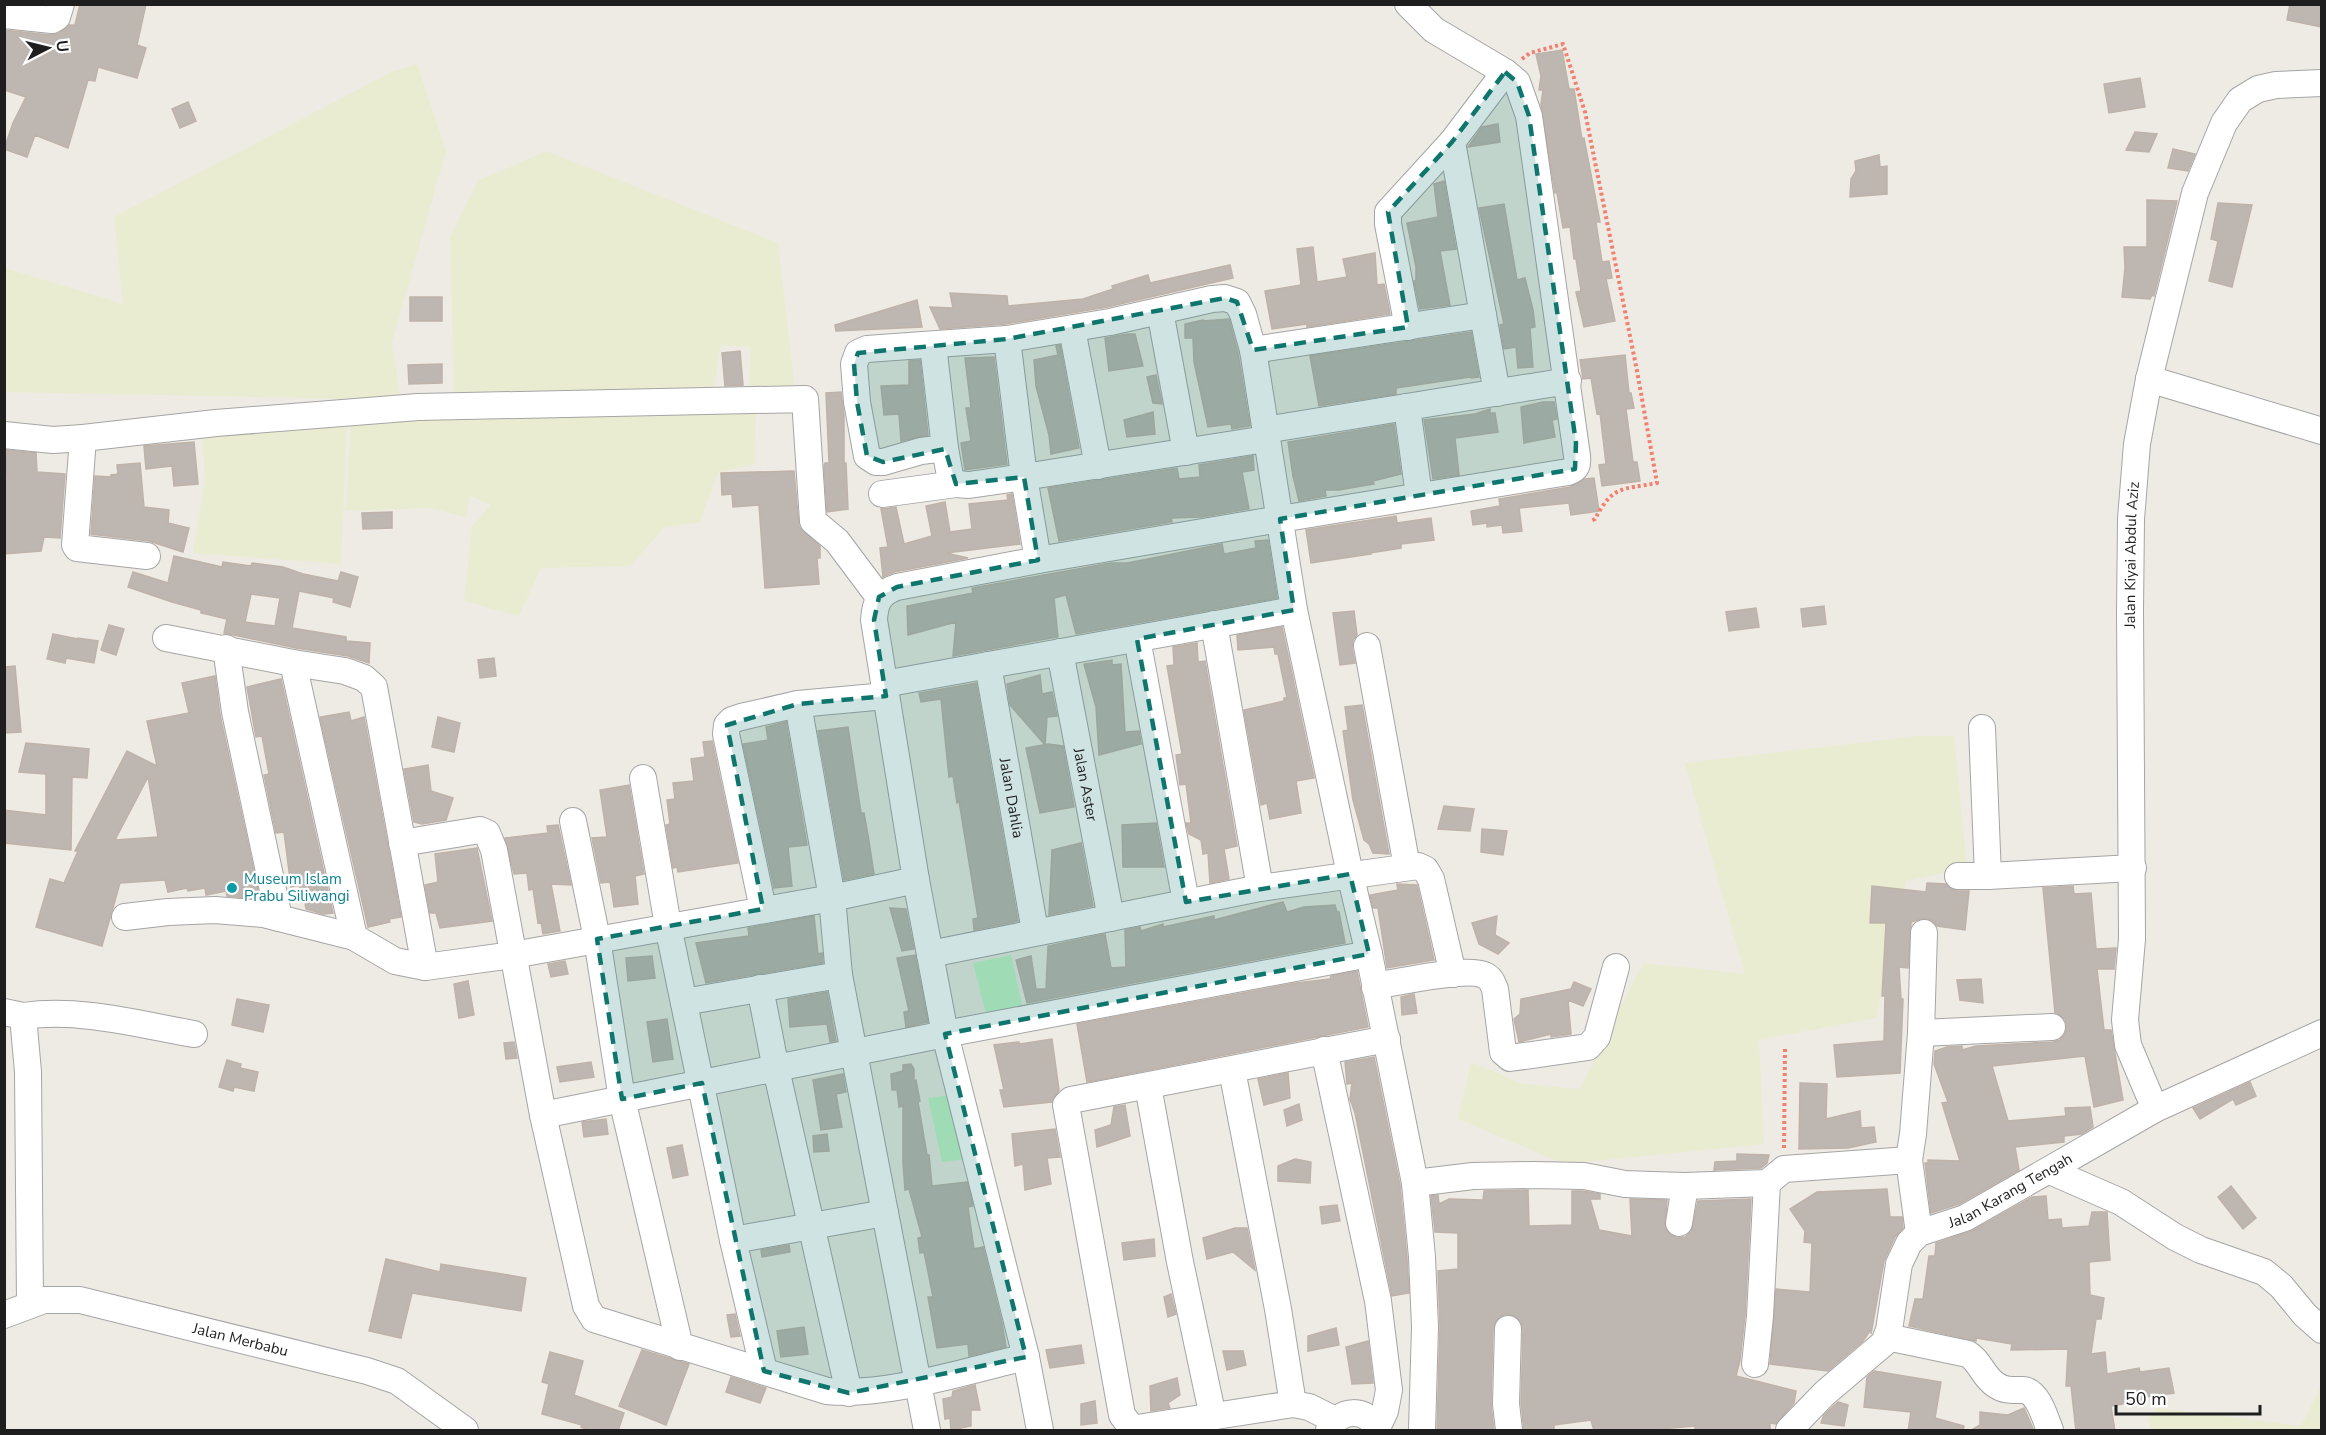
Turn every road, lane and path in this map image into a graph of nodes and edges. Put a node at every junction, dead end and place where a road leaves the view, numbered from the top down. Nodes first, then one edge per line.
1 (61, 4) edge
2 (1408, 4) edge
3 (4, 15) edge
4 (1505, 72) junction
5 (2322, 83) edge
6 (1452, 142) junction
7 (1160, 311) junction
8 (1483, 315) junction
9 (1408, 327) junction
10 (1072, 329) junction
11 (1007, 339) junction
12 (933, 345) junction
13 (1253, 350) junction
14 (2149, 379) junction
15 (1568, 381) junction
16 (1497, 393) junction
17 (1407, 407) junction
18 (2322, 431) edge
19 (4, 435) edge
20 (1266, 435) junction
21 (83, 438) junction
22 (945, 448) junction
23 (1186, 452) junction
24 (1098, 466) junction
25 (1024, 477) junction
26 (956, 484) junction
27 (882, 494) dead end
28 (1419, 496) junction
29 (1280, 519) junction
30 (1590, 521) dead end
31 (147, 556) dead end
32 (1038, 560) junction
33 (879, 597) junction
34 (1294, 610) junction
35 (1214, 624) junction
36 (166, 638) dead end
37 (1137, 639) junction
38 (1367, 646) dead end
39 (226, 648) junction
40 (1060, 652) junction
41 (293, 663) junction
42 (988, 665) junction
43 (885, 690) junction
44 (798, 704) junction
45 (1982, 728) dead end
46 (643, 778) dead end
47 (573, 821) dead end
48 (402, 843) junction
49 (1407, 867) junction
50 (2133, 868) junction
51 (1350, 874) junction
52 (1958, 876) dead end
53 (1988, 876) junction
54 (916, 880) junction
55 (1260, 888) junction
56 (832, 898) junction
57 (1186, 902) junction
58 (763, 909) junction
59 (125, 917) dead end
60 (279, 918) junction
61 (1111, 918) junction
62 (668, 927) junction
63 (1035, 931) junction
64 (1924, 933) dead end
65 (354, 937) junction
66 (597, 939) junction
67 (930, 954) junction
68 (1369, 954) junction
69 (513, 955) junction
70 (425, 967) junction
71 (1616, 967) dead end
72 (1453, 974) junction
73 (839, 975) junction
74 (760, 988) junction
75 (1375, 988) junction
76 (684, 1002) junction
77 (14, 1014) edge
78 (2052, 1027) dead end
79 (1921, 1033) junction
80 (2322, 1033) edge
81 (194, 1034) dead end
82 (945, 1034) junction
83 (1387, 1039) junction
84 (1785, 1049) dead end
85 (1324, 1050) junction
86 (854, 1053) junction
87 (776, 1069) junction
88 (1232, 1070) junction
89 (702, 1083) junction
90 (1148, 1086) junction
91 (622, 1099) junction
92 (2155, 1109) junction
93 (543, 1115) junction
94 (1909, 1160) junction
95 (2050, 1171) junction
96 (1776, 1176) junction
97 (1415, 1183) junction
98 (1685, 1186) junction
99 (885, 1213) junction
100 (1679, 1223) dead end
101 (811, 1226) junction
102 (1919, 1233) junction
103 (733, 1240) junction
104 (30, 1305) junction
105 (4, 1315) edge
106 (1508, 1329) dead end
107 (2322, 1330) edge
108 (1887, 1337) junction
109 (680, 1347) junction
110 (1026, 1357) junction
111 (1755, 1364) dead end
112 (764, 1371) junction
113 (919, 1382) junction
114 (849, 1393) junction
115 (1293, 1404) junction
116 (1213, 1417) junction
117 (1332, 1425) edge
118 (1377, 1429) edge
119 (465, 1431) edge
120 (927, 1431) edge
121 (1040, 1431) edge
122 (1422, 1431) edge
123 (1509, 1431) edge
124 (1789, 1431) edge
125 (2050, 1431) edge

1 - 3 street
2 - 4 street
4 - 6 street
4 - 15 street
4 - 30 path
5 - 14 street, Jalan Kiyai Abdul Aziz
6 - 8 street
6 - 9 street
7 - 10 street
7 - 13 street
7 - 23 street
8 - 9 street
8 - 16 street
9 - 13 street
10 - 11 street
10 - 24 street
11 - 12 street
11 - 25 street
12 - 22 street
12 - 22 street
13 - 20 street
14 - 18 street
14 - 50 street, Jalan Kiyai Abdul Aziz
15 - 16 street
15 - 28 street
16 - 17 street
17 - 20 street
17 - 28 street
19 - 21 street
20 - 23 street
20 - 29 street
21 - 31 street
21 - 33 street
22 - 26 street
23 - 24 street
24 - 25 street
25 - 26 street
25 - 32 street
26 - 27 street
28 - 29 street
29 - 32 street
29 - 34 street
32 - 33 street
33 - 43 street
34 - 35 street
34 - 51 street
35 - 37 street
35 - 55 street
36 - 39 street
37 - 40 street
37 - 57 street
38 - 49 street
39 - 41 street
39 - 60 street
40 - 42 street
40 - 61 street, Jalan Aster
41 - 48 street
41 - 65 street
42 - 43 street
42 - 63 street, Jalan Dahlia
43 - 44 street
43 - 54 street
44 - 56 street
44 - 58 street
45 - 53 street
46 - 62 street
47 - 66 street
48 - 69 street
48 - 70 street
49 - 51 street
49 - 72 street
50 - 53 street
50 - 92 street, Jalan Kiyai Abdul Aziz
51 - 55 street
51 - 68 street
52 - 53 street
54 - 56 street
54 - 67 street
55 - 57 street
56 - 58 street
56 - 73 street
57 - 61 street
58 - 62 street
59 - 60 street
60 - 65 street
61 - 63 street
62 - 66 street
62 - 76 street
63 - 67 street
64 - 79 street
65 - 70 street
66 - 69 street
66 - 91 street
67 - 82 street
68 - 75 street
68 - 82 street
69 - 70 street
69 - 93 street
71 - 72 street
72 - 75 street
73 - 74 street
73 - 86 street
74 - 76 street
74 - 87 street
75 - 83 street
76 - 89 street
77 - 81 street
77 - 104 street
78 - 79 street
79 - 94 street
80 - 92 street, Jalan Karang Tengah
82 - 86 street
82 - 110 street
83 - 85 street
83 - 97 street
84 - 96 path
85 - 88 street
85 - 118 street
86 - 87 street
86 - 99 street
87 - 89 street
87 - 101 street
88 - 90 street
88 - 115 street
89 - 91 street
89 - 103 street
90 - 116 street
90 - 116 street
91 - 93 street
91 - 109 street
92 - 95 street, Jalan Karang Tengah
93 - 109 street
94 - 96 street
94 - 102 street
95 - 102 street, Jalan Karang Tengah
95 - 107 street
96 - 98 street
96 - 111 street
97 - 98 street
97 - 122 street
98 - 100 street
99 - 101 street
99 - 113 street
101 - 103 street
101 - 114 street
102 - 108 street
103 - 112 street
104 - 105 street, Jalan Merbabu
104 - 119 street, Jalan Merbabu
106 - 123 street
108 - 124 street
108 - 125 street
109 - 112 street
110 - 113 street
110 - 121 street
112 - 114 street
113 - 114 street
113 - 120 street
115 - 116 street
115 - 117 street
117 - 118 street

